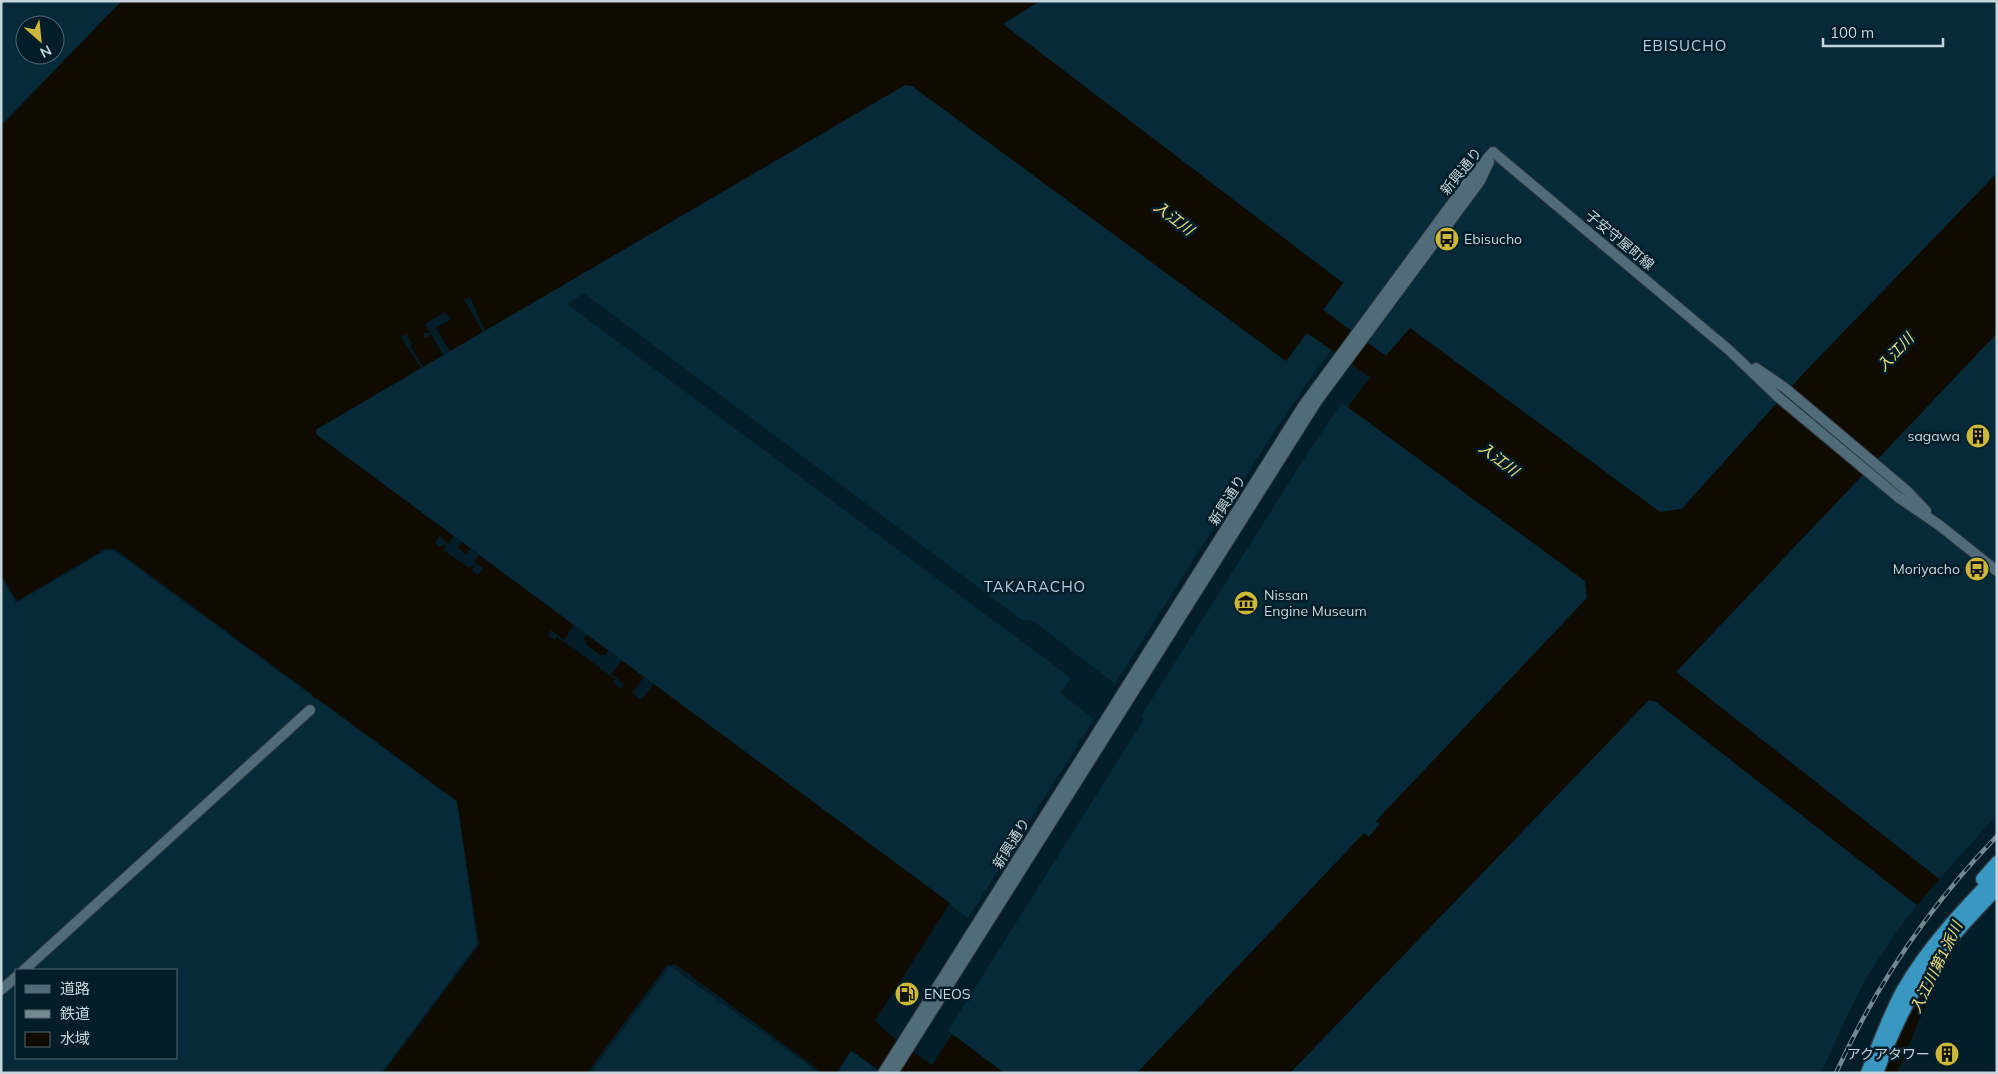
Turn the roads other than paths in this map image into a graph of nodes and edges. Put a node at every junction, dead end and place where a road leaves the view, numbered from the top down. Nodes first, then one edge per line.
1 (1493, 152) joint
2 (1997, 572) edge
3 (310, 710) dead end
4 (1997, 862) edge
5 (1997, 874) edge
6 (1997, 889) edge
7 (1997, 900) edge
8 (1939, 938) junction
9 (25, 969) edge
10 (15, 978) edge
11 (1, 990) edge
12 (1894, 1031) junction
13 (907, 1043) junction
14 (883, 1073) edge
15 (893, 1073) edge
16 (1867, 1073) edge
17 (1877, 1073) edge

1 - 2 street, 子安守屋町線
1 - 13 street, 新興通り
3 - 9 street
4 - 8 highway
5 - 8 highway
6 - 12 highway
7 - 12 highway
8 - 16 highway
10 - 11 street
12 - 17 highway
13 - 14 street, 新興通り
13 - 15 street, 新興通り

